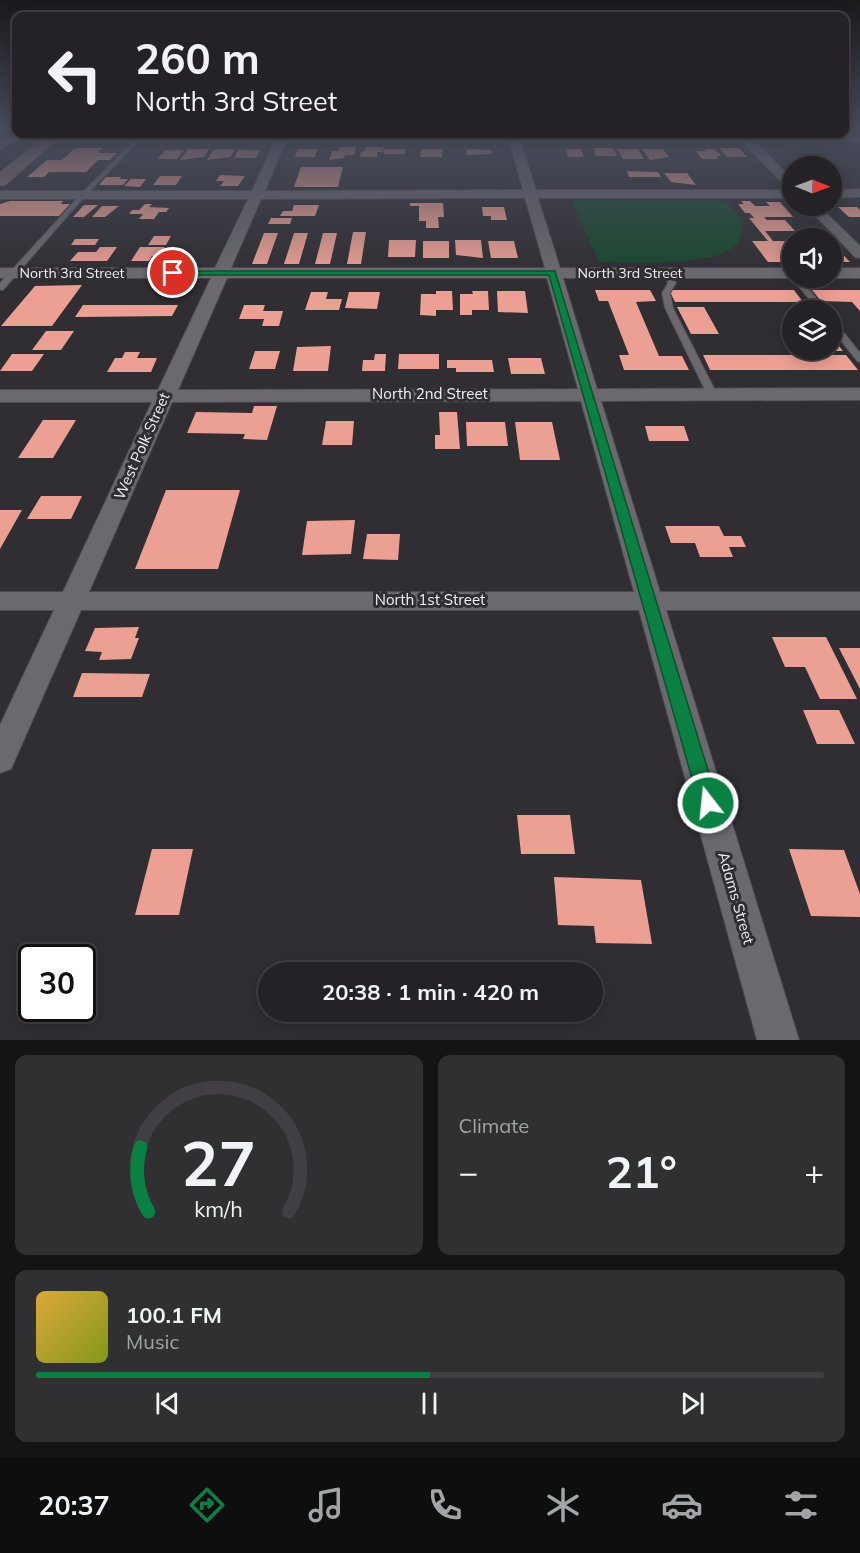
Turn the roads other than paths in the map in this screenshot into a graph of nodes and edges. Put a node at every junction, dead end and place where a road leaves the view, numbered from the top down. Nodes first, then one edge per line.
1 (98, 180) edge
2 (263, 180) edge
3 (527, 180) edge
4 (531, 193) junction
5 (782, 194) edge
6 (842, 194) edge
7 (860, 194) edge
8 (0, 195) edge
9 (83, 195) junction
10 (256, 195) junction
11 (822, 216) edge
12 (860, 254) edge
13 (7, 273) edge
14 (221, 273) junction
15 (552, 273) junction
16 (667, 273) junction
17 (782, 273) edge
18 (842, 273) edge
19 (860, 273) edge
20 (0, 288) edge
21 (804, 288) edge
22 (814, 300) edge
23 (842, 336) edge
24 (860, 359) edge
25 (589, 394) junction
26 (712, 394) junction
27 (860, 394) edge
28 (165, 395) junction
29 (0, 396) edge
30 (72, 600) junction
31 (649, 600) junction
32 (0, 601) edge
33 (860, 601) edge
34 (0, 759) edge
35 (778, 1040) edge

1 - 9 lane
2 - 10 street, West Polk Street
3 - 4 street, Adams Street
4 - 5 street
4 - 10 street
4 - 15 street, Adams Street
6 - 7 street
8 - 9 street
9 - 10 street
9 - 13 lane
10 - 14 street, West Polk Street
11 - 12 street
13 - 14 street, North 3rd Street
13 - 20 lane
14 - 15 street, North 3rd Street
14 - 28 street, West Polk Street
15 - 16 street, North 3rd Street
15 - 25 street, Adams Street
16 - 17 street, North 3rd Street
16 - 26 lane
18 - 19 street
21 - 22 lane
23 - 24 lane
25 - 26 street, North 2nd Street
25 - 28 street, North 2nd Street
25 - 31 street, Adams Street
26 - 27 street, North 2nd Street
28 - 29 street, North 2nd Street
28 - 30 street, West Polk Street
30 - 31 street, North 1st Street
30 - 32 street, North 1st Street
30 - 34 street, West Polk Street
31 - 33 street, North 1st Street
31 - 35 street, Adams Street

